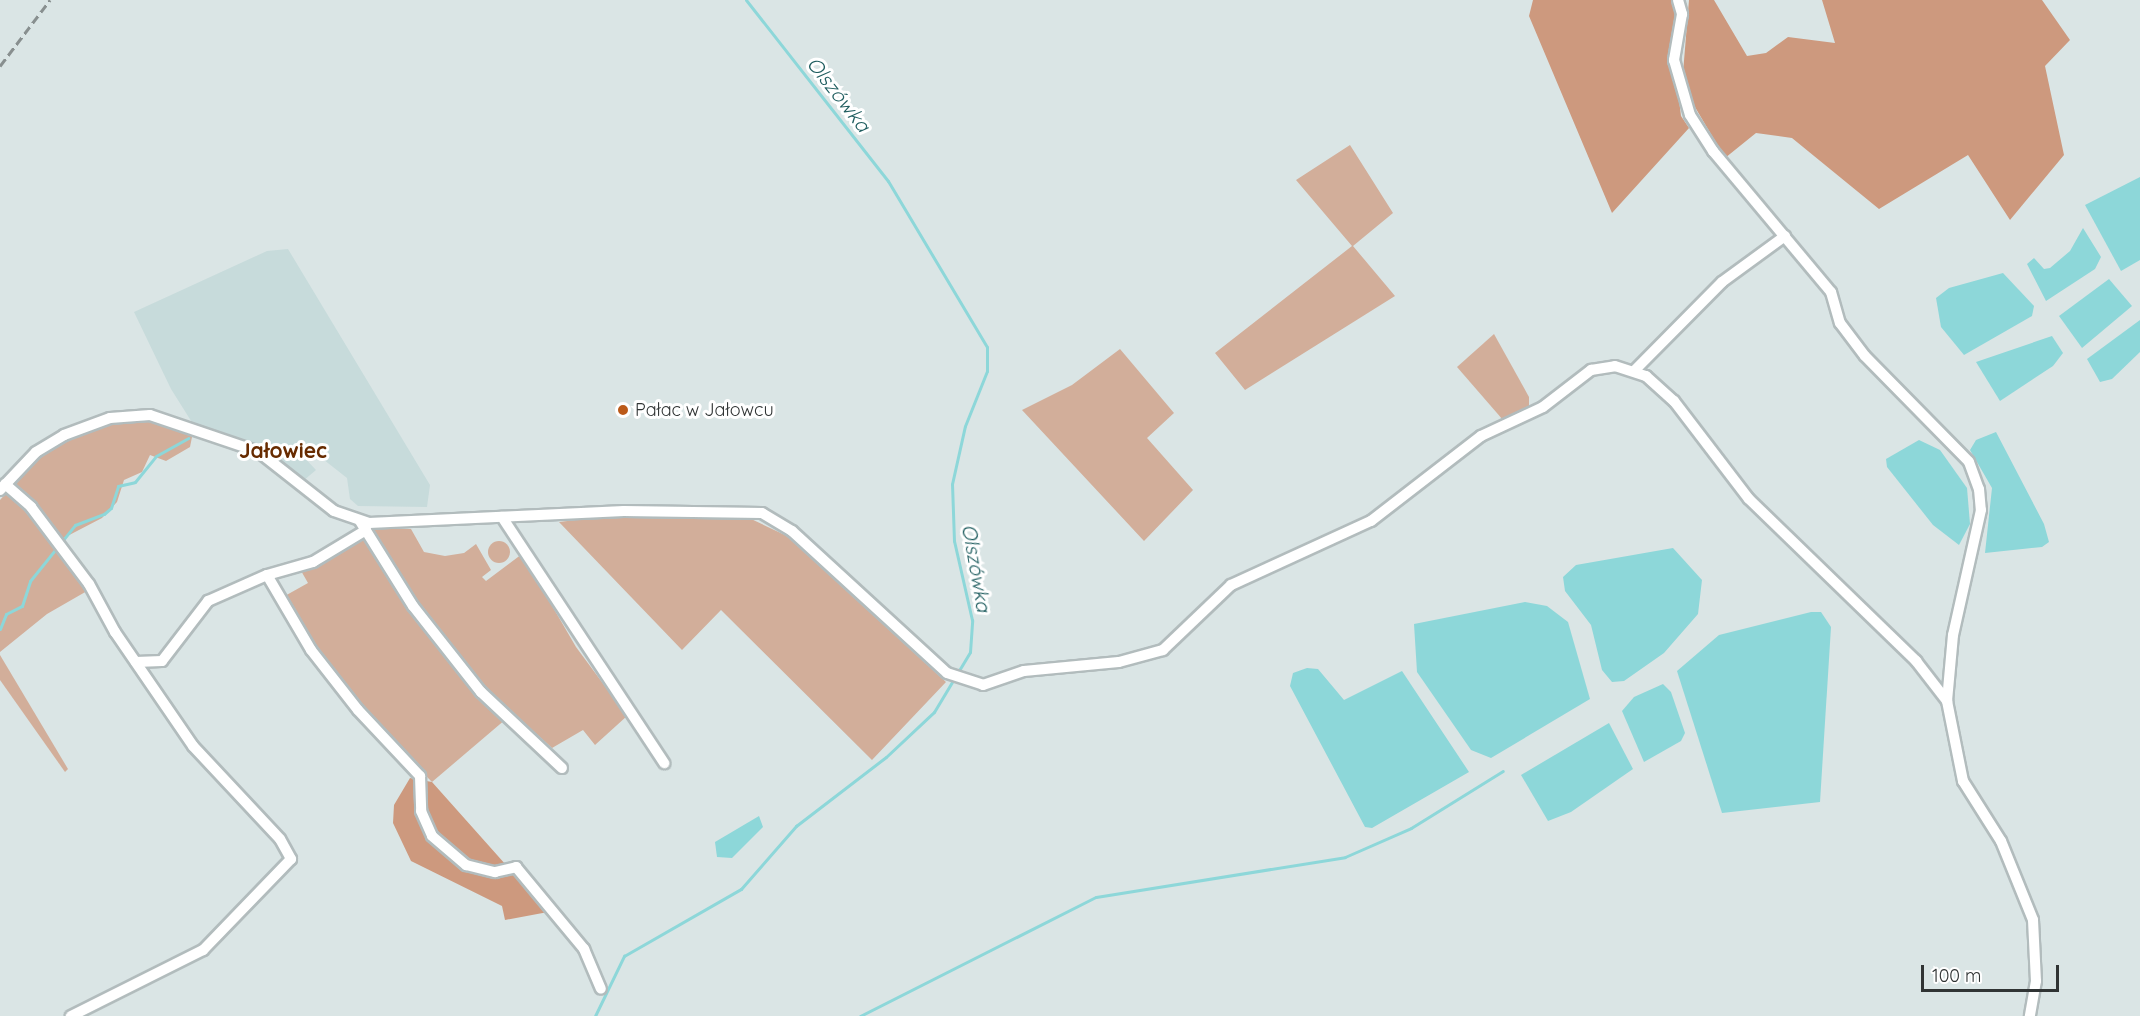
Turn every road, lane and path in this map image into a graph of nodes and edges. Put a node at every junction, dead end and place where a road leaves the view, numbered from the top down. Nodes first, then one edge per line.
1 (1678, 0) edge
2 (1785, 236) junction
3 (1635, 370) junction
4 (2, 487) edge
5 (502, 517) junction
6 (363, 526) junction
7 (267, 575) junction
8 (136, 662) junction
9 (1947, 701) junction
10 (664, 763) dead end
11 (562, 768) dead end
12 (601, 990) dead end
13 (71, 1016) edge
14 (2030, 1016) edge

1 - 2 street
2 - 3 street
2 - 9 street
3 - 5 street
3 - 9 street
4 - 6 street
4 - 8 street
5 - 6 street
5 - 10 street
6 - 7 street
6 - 11 street
7 - 8 street
7 - 12 street
8 - 13 street
9 - 14 street

